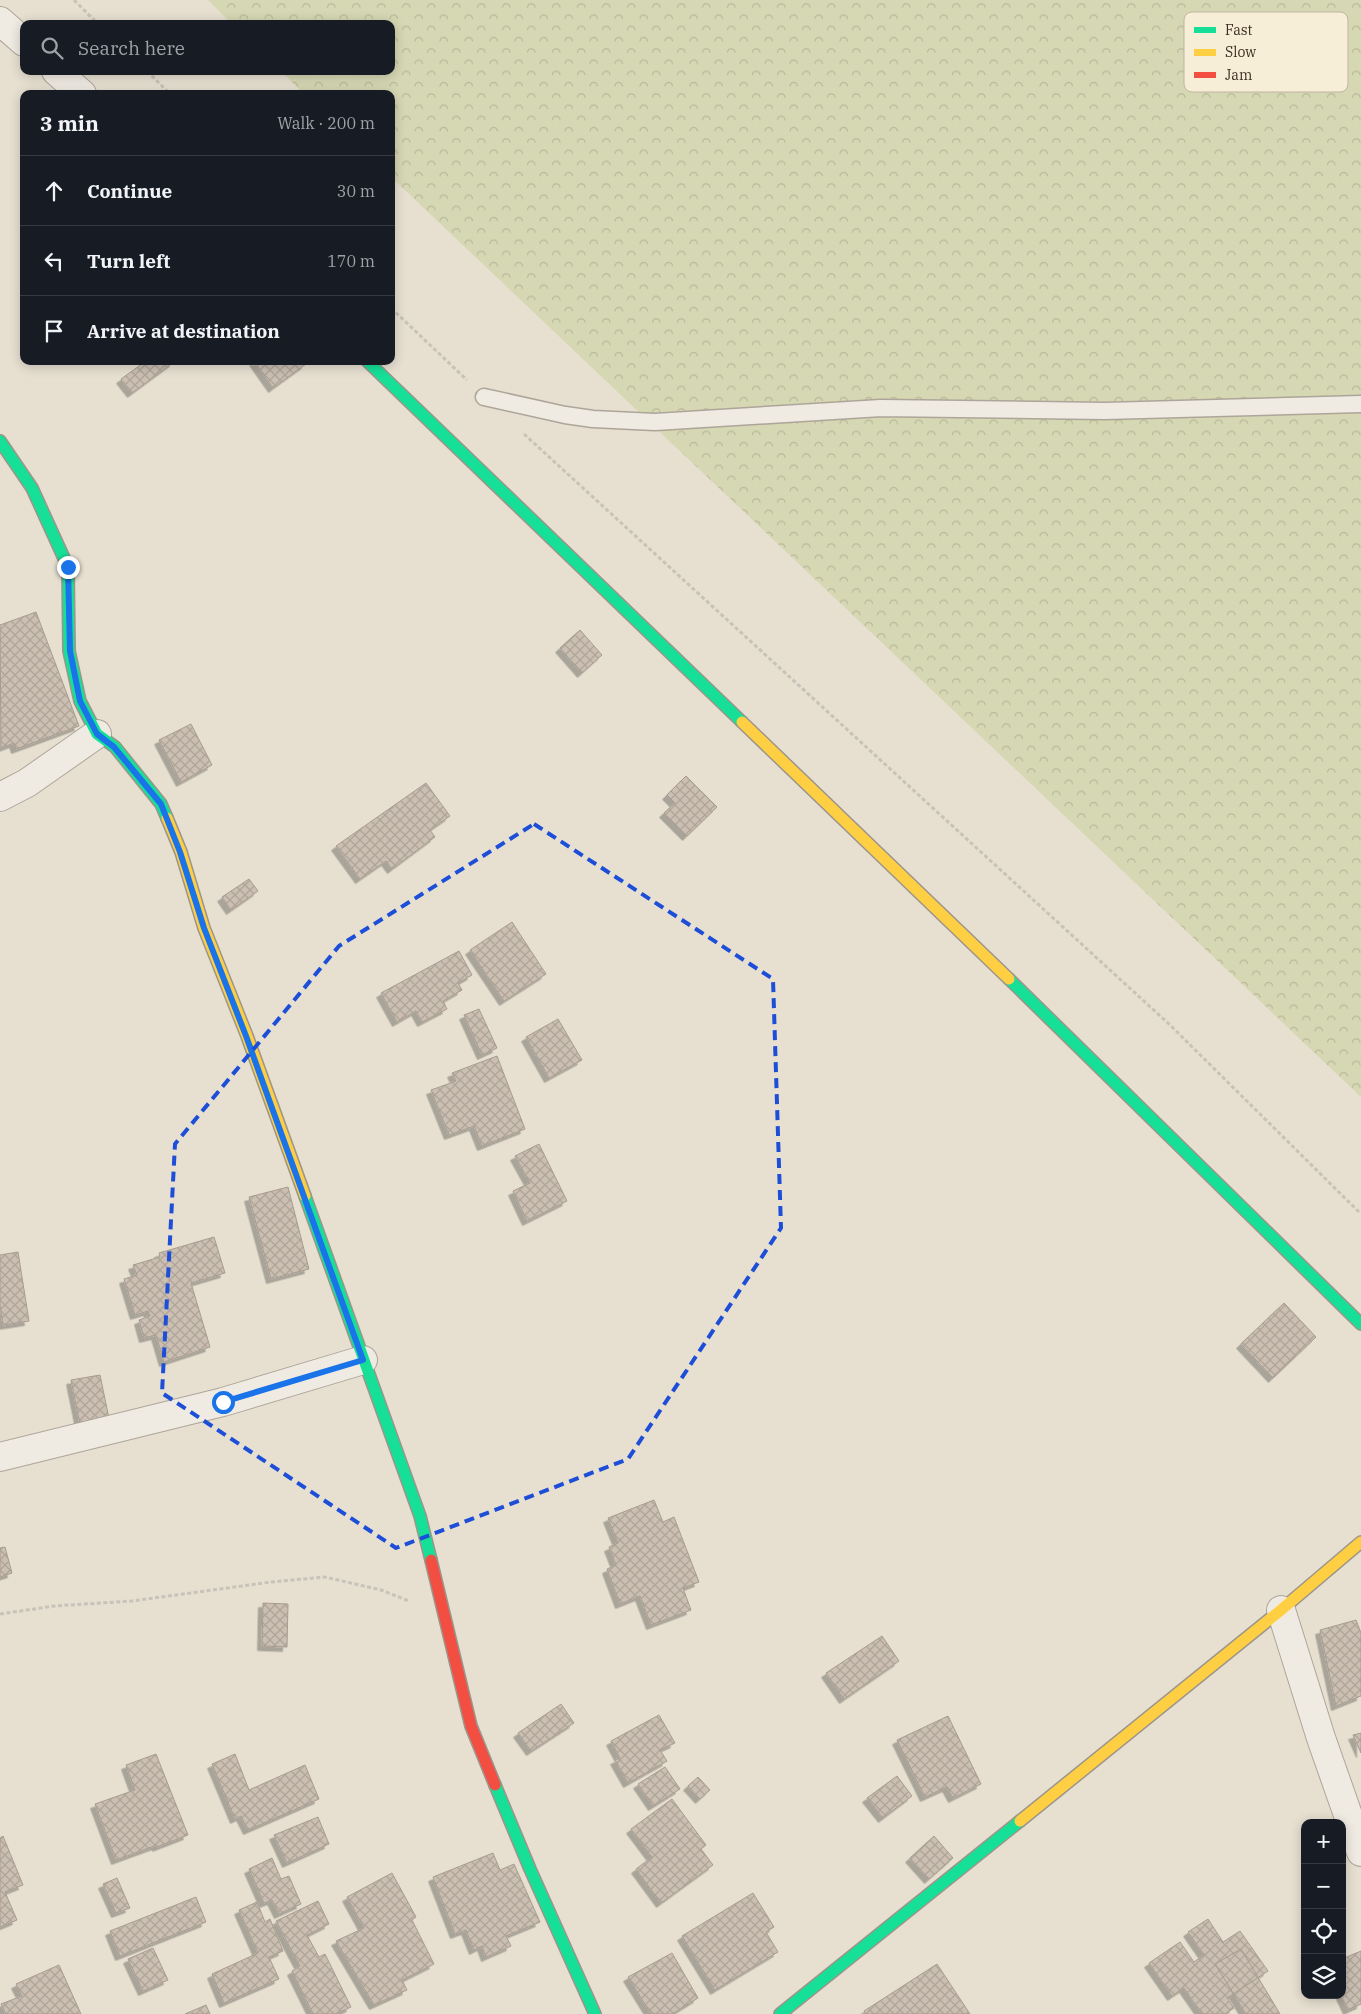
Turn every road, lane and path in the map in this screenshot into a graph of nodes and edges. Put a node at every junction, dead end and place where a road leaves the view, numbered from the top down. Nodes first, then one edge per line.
1 (74, 0) edge
2 (94, 20) edge
3 (0, 21) edge
4 (20, 38) edge
5 (61, 75) edge
6 (151, 75) edge
7 (77, 90) edge
8 (166, 90) edge
9 (395, 312) edge
10 (371, 365) edge
11 (484, 397) joint
12 (1361, 404) edge
13 (521, 431) dead end
14 (0, 441) edge
15 (97, 734) junction
16 (0, 797) edge
17 (1361, 1214) edge
18 (1361, 1324) edge
19 (363, 1360) junction
20 (0, 1457) edge
21 (1361, 1542) edge
22 (1281, 1610) junction
23 (0, 1614) edge
24 (443, 1614) junction
25 (1361, 1852) edge
26 (595, 2014) edge
27 (780, 2014) edge

1 - 2 path
3 - 4 street
5 - 7 street
6 - 8 path
9 - 11 path
10 - 18 street
11 - 12 lane
13 - 17 path
14 - 15 street
15 - 16 street
15 - 19 street
19 - 20 street
19 - 24 street
21 - 22 street
22 - 25 street
22 - 27 street
23 - 24 path
24 - 26 street

